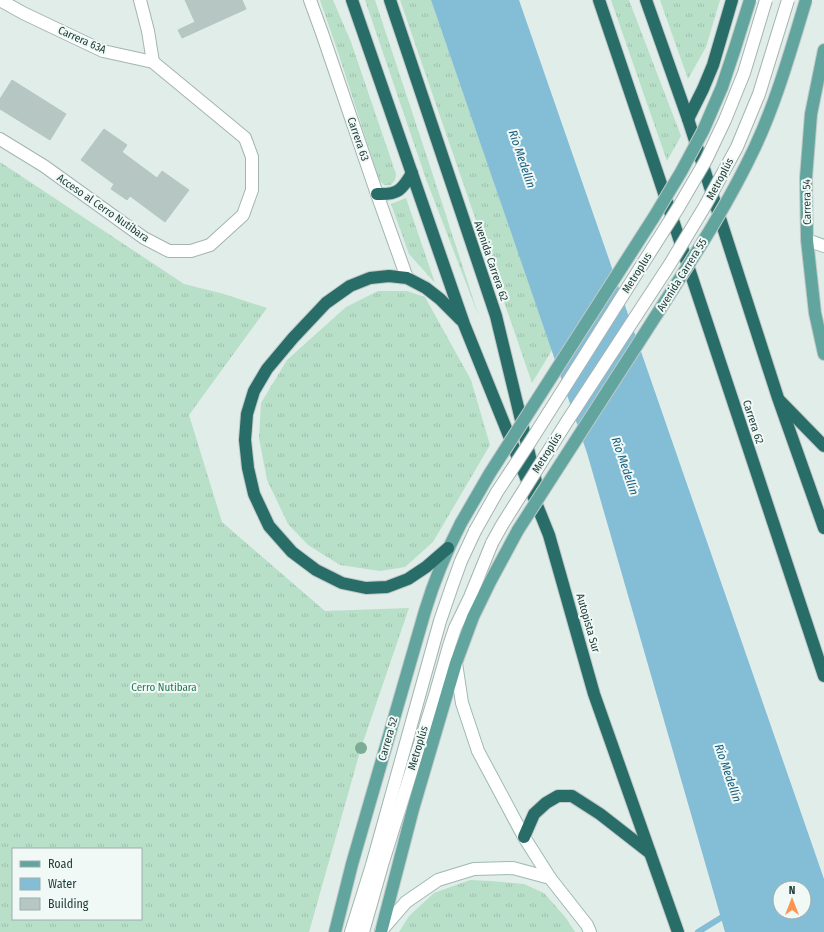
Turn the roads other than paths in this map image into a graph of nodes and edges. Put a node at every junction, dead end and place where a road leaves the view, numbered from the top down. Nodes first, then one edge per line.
1 (0, 0) edge
2 (140, 0) edge
3 (310, 0) edge
4 (352, 0) edge
5 (390, 0) edge
6 (598, 0) edge
7 (646, 0) edge
8 (732, 0) edge
9 (750, 0) edge
10 (766, 0) edge
11 (788, 0) edge
12 (806, 0) edge
13 (824, 53) edge
14 (153, 62) junction
15 (688, 119) junction
16 (0, 139) edge
17 (412, 172) junction
18 (377, 194) junction
19 (807, 240) junction
20 (824, 246) edge
21 (407, 278) junction
22 (464, 324) junction
23 (824, 354) edge
24 (778, 398) junction
25 (824, 446) edge
26 (824, 528) edge
27 (475, 531) joint
28 (549, 535) junction
29 (448, 548) junction
30 (456, 663) junction
31 (824, 676) edge
32 (524, 837) junction
33 (650, 852) junction
34 (550, 878) junction
35 (678, 931) edge
36 (335, 932) edge
37 (351, 932) edge
38 (363, 932) edge
39 (381, 932) edge
40 (590, 932) edge

1 - 14 street, Carrera 63A
2 - 14 street
3 - 18 street, Carrera 63
4 - 17 highway
5 - 28 highway, Avenida Carrera 62
6 - 31 highway, Carrera 62
7 - 15 highway
8 - 15 highway
9 - 29 main road, Carrera 52, bridge
10 - 27 street, Metroplus, bridge
11 - 38 street, Metroplús, bridge
12 - 30 main road, Avenida Carrera 55, bridge
13 - 19 main road, Carrera 54
14 - 16 street, Acceso al Cerro Nutibara
15 - 24 highway
17 - 18 highway
17 - 22 highway
18 - 21 street, Carrera 63
19 - 20 street
19 - 23 main road, Carrera 54
21 - 22 highway
21 - 29 highway
22 - 28 highway, Autopista Sur
24 - 25 highway
24 - 26 highway
27 - 37 street, Metroplús
28 - 33 highway, Autopista Sur
29 - 36 main road, Carrera 52
30 - 32 street
30 - 39 main road
32 - 33 highway
32 - 34 street
33 - 35 highway, Autopista Sur
34 - 39 street
34 - 40 street

